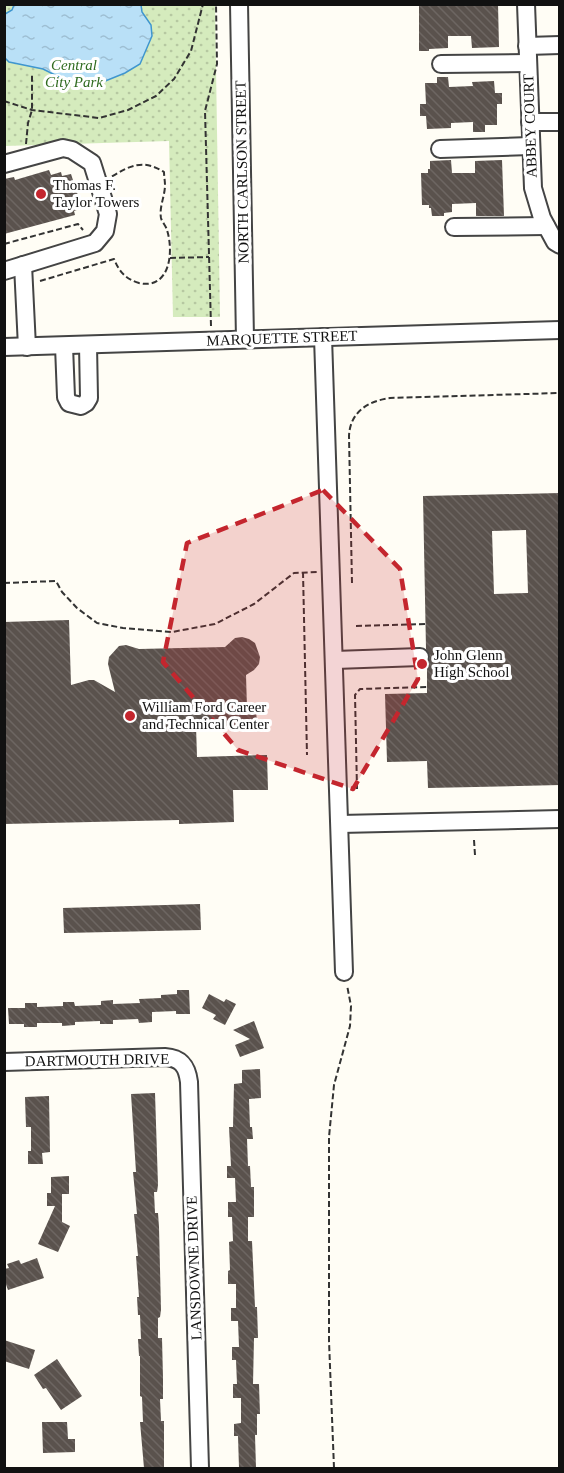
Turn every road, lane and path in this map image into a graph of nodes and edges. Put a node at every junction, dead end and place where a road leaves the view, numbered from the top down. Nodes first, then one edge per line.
1 (203, 4) edge
2 (216, 4) edge
3 (239, 4) edge
4 (526, 4) edge
5 (560, 45) edge
6 (527, 54) junction
7 (441, 64) dead end
8 (32, 75) dead end
9 (4, 101) edge
10 (32, 110) junction
11 (530, 122) junction
12 (560, 122) edge
13 (26, 145) dead end
14 (530, 146) junction
15 (440, 149) dead end
16 (4, 164) edge
17 (106, 180) dead end
18 (546, 226) junction
19 (454, 227) dead end
20 (557, 243) edge
21 (4, 244) edge
22 (87, 245) junction
23 (209, 257) junction
24 (170, 258) junction
25 (23, 265) junction
26 (4, 271) edge
27 (32, 283) dead end
28 (560, 330) edge
29 (323, 337) junction
30 (245, 339) junction
31 (212, 341) junction
32 (88, 345) junction
33 (64, 346) junction
34 (4, 347) edge
35 (27, 347) junction
36 (560, 393) edge
37 (303, 572) junction
38 (321, 572) dead end
39 (4, 583) edge
40 (352, 583) dead end
41 (426, 624) dead end
42 (356, 626) dead end
43 (420, 657) dead end
44 (335, 660) junction
45 (427, 687) dead end
46 (307, 755) dead end
47 (357, 789) dead end
48 (560, 819) edge
49 (340, 824) junction
50 (474, 840) dead end
51 (475, 855) dead end
52 (344, 972) joint
53 (4, 1062) edge
54 (185, 1068) joint
55 (200, 1468) edge
56 (334, 1468) edge

1 - 10 path
2 - 23 path
3 - 30 street, NORTH CARLSON STREET
4 - 6 street, ABBEY COURT
5 - 6 street
6 - 7 street
6 - 11 street, ABBEY COURT
8 - 10 path
9 - 10 path
10 - 13 path
11 - 12 street
11 - 14 street, ABBEY COURT
14 - 15 street
14 - 18 street, ABBEY COURT
16 - 22 street
17 - 24 path
18 - 19 street
18 - 20 street, ABBEY COURT
21 - 22 path
22 - 25 street
23 - 24 path
23 - 31 path
24 - 27 path
25 - 26 street
25 - 35 street
28 - 29 street, MARQUETTE STREET
29 - 30 street, MARQUETTE STREET
29 - 44 street
30 - 31 street, MARQUETTE STREET
31 - 32 street, MARQUETTE STREET
32 - 33 street, MARQUETTE STREET
32 - 33 street
33 - 35 street, MARQUETTE STREET
34 - 35 street, MARQUETTE STREET
36 - 40 path
37 - 38 path
37 - 39 path
37 - 46 path
41 - 42 path
43 - 44 street
44 - 49 street
45 - 47 path
48 - 49 street
49 - 52 street
50 - 51 path
52 - 56 path
53 - 54 street, DARTMOUTH DRIVE
54 - 55 street, LANSDOWNE DRIVE

